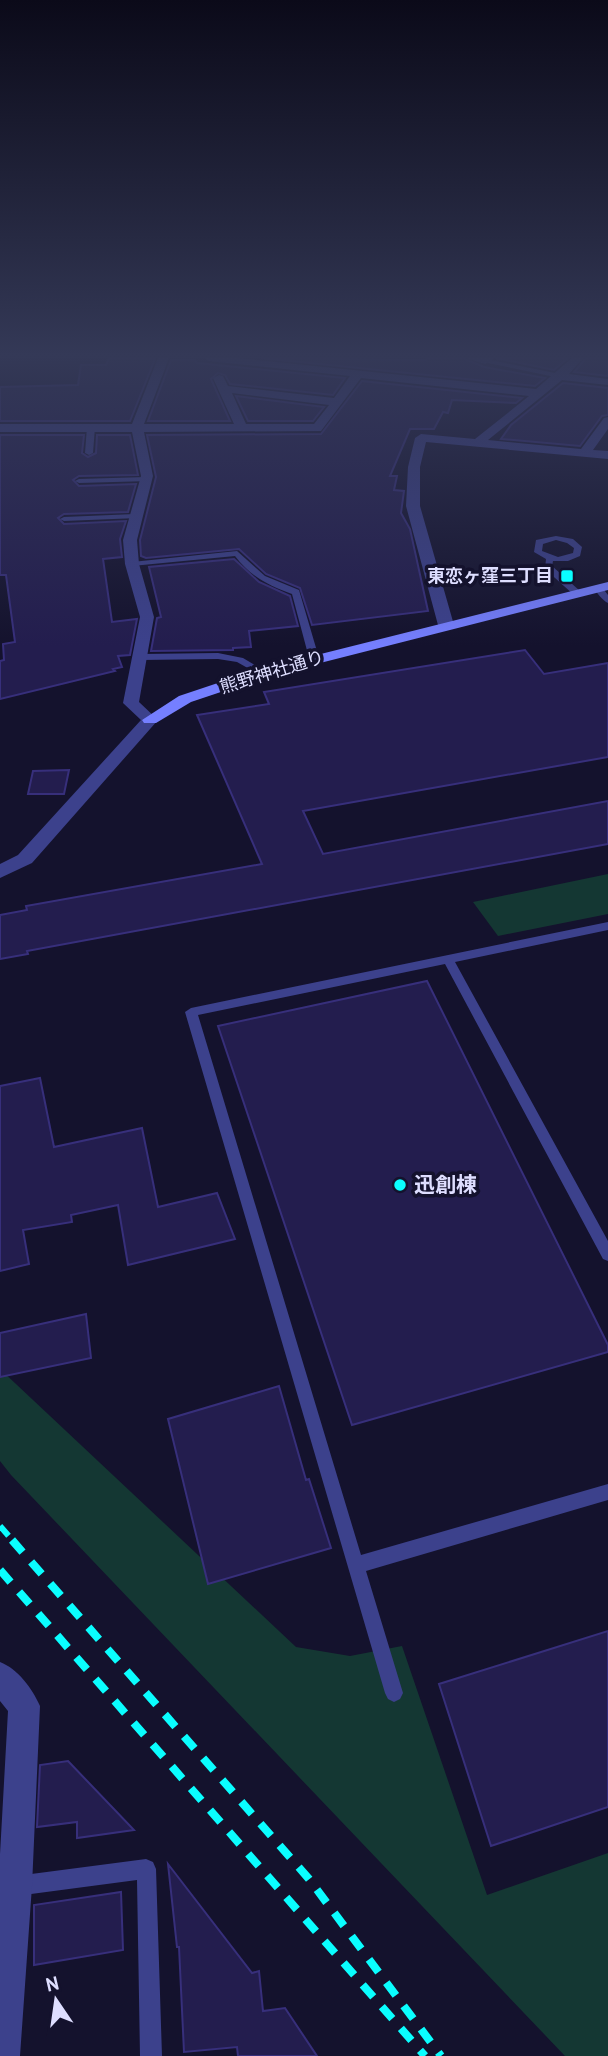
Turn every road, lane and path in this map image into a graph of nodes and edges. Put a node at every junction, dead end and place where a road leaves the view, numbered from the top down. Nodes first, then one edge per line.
1 (142, 454) edge
2 (417, 454) edge
3 (146, 479) junction
4 (79, 481) dead end
5 (135, 516) junction
6 (64, 519) dead end
7 (550, 558) dead end
8 (132, 564) junction
9 (605, 591) edge
10 (577, 593) junction
11 (446, 625) junction
12 (141, 657) junction
13 (314, 658) junction
14 (263, 673) junction
15 (150, 720) junction
16 (0, 872) edge
17 (608, 926) edge
18 (447, 959) junction
19 (608, 1255) edge
20 (608, 1492) edge
21 (356, 1565) junction
22 (0, 1677) edge
23 (394, 1693) dead end
24 (15, 1886) junction
25 (2, 2056) edge
26 (151, 2056) edge

1 - 3 street
2 - 11 street
3 - 4 lane
3 - 5 street
5 - 6 lane
5 - 8 street
7 - 10 lane
8 - 12 street
8 - 13 lane
9 - 10 main road, 熊野神社通り
10 - 11 main road, 熊野神社通り
11 - 13 main road, 熊野神社通り
12 - 14 lane
12 - 15 street
13 - 14 main road, 熊野神社通り
14 - 15 main road, 熊野神社通り
15 - 16 street, 熊野神社通り
17 - 18 lane
18 - 19 lane
18 - 21 lane
20 - 21 lane
21 - 23 lane
22 - 24 street
24 - 25 street
24 - 26 lane

